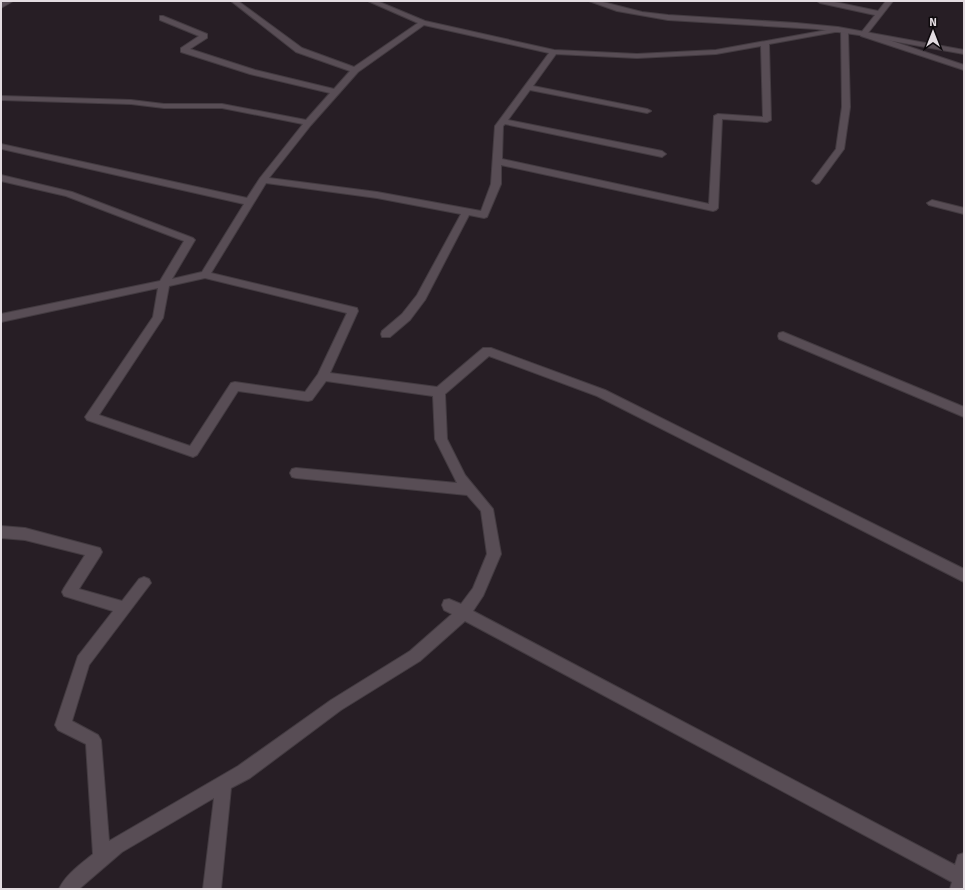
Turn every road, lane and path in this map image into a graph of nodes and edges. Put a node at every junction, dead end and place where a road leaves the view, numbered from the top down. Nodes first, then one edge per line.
1 (10, 1) edge
2 (234, 1) edge
3 (370, 1) edge
4 (592, 1) edge
5 (820, 1) edge
6 (890, 1) edge
7 (1, 6) edge
8 (880, 14) junction
9 (163, 18) dead end
10 (423, 23) junction
11 (835, 30) junction
12 (844, 31) junction
13 (864, 34) junction
14 (765, 44) junction
15 (554, 52) junction
16 (964, 52) edge
17 (964, 68) edge
18 (355, 70) junction
19 (528, 87) junction
20 (337, 92) junction
21 (1, 98) edge
22 (647, 111) dead end
23 (503, 122) junction
24 (308, 123) junction
25 (2, 146) edge
26 (662, 154) dead end
27 (498, 162) junction
28 (1, 178) edge
29 (263, 180) junction
30 (816, 182) dead end
31 (250, 202) junction
32 (932, 203) dead end
33 (964, 211) edge
34 (466, 212) junction
35 (205, 275) junction
36 (164, 284) junction
37 (1, 318) edge
38 (386, 334) dead end
39 (783, 336) dead end
40 (323, 376) junction
41 (440, 392) junction
42 (964, 412) edge
43 (296, 473) dead end
44 (470, 490) junction
45 (1, 532) edge
46 (964, 576) edge
47 (144, 583) dead end
48 (449, 605) dead end
49 (125, 608) junction
50 (463, 613) junction
51 (224, 783) junction
52 (102, 858) junction
53 (962, 876) edge
54 (68, 889) edge
55 (212, 889) edge

1 - 7 street
2 - 18 street
3 - 10 street
4 - 11 street
5 - 8 street
6 - 8 street
8 - 13 street
9 - 20 street
10 - 15 street
10 - 18 street
11 - 12 street
11 - 14 street
12 - 13 street
12 - 30 street
13 - 16 street
13 - 17 street
14 - 15 street
14 - 27 street
15 - 19 street
18 - 20 street
19 - 22 street
19 - 23 street
20 - 24 street
21 - 24 street
23 - 26 street
23 - 27 street
24 - 29 street
25 - 31 street
27 - 34 street
28 - 36 street
29 - 31 street
29 - 34 street
31 - 35 street
32 - 33 street
34 - 38 street
35 - 36 street
35 - 40 street
36 - 37 street
36 - 40 street
39 - 42 street
40 - 41 street
41 - 44 street
41 - 46 street
43 - 44 street
44 - 50 street
45 - 49 street
47 - 49 street
48 - 50 street
49 - 52 street
50 - 51 street
50 - 53 street
51 - 52 street
51 - 55 street
52 - 54 street

